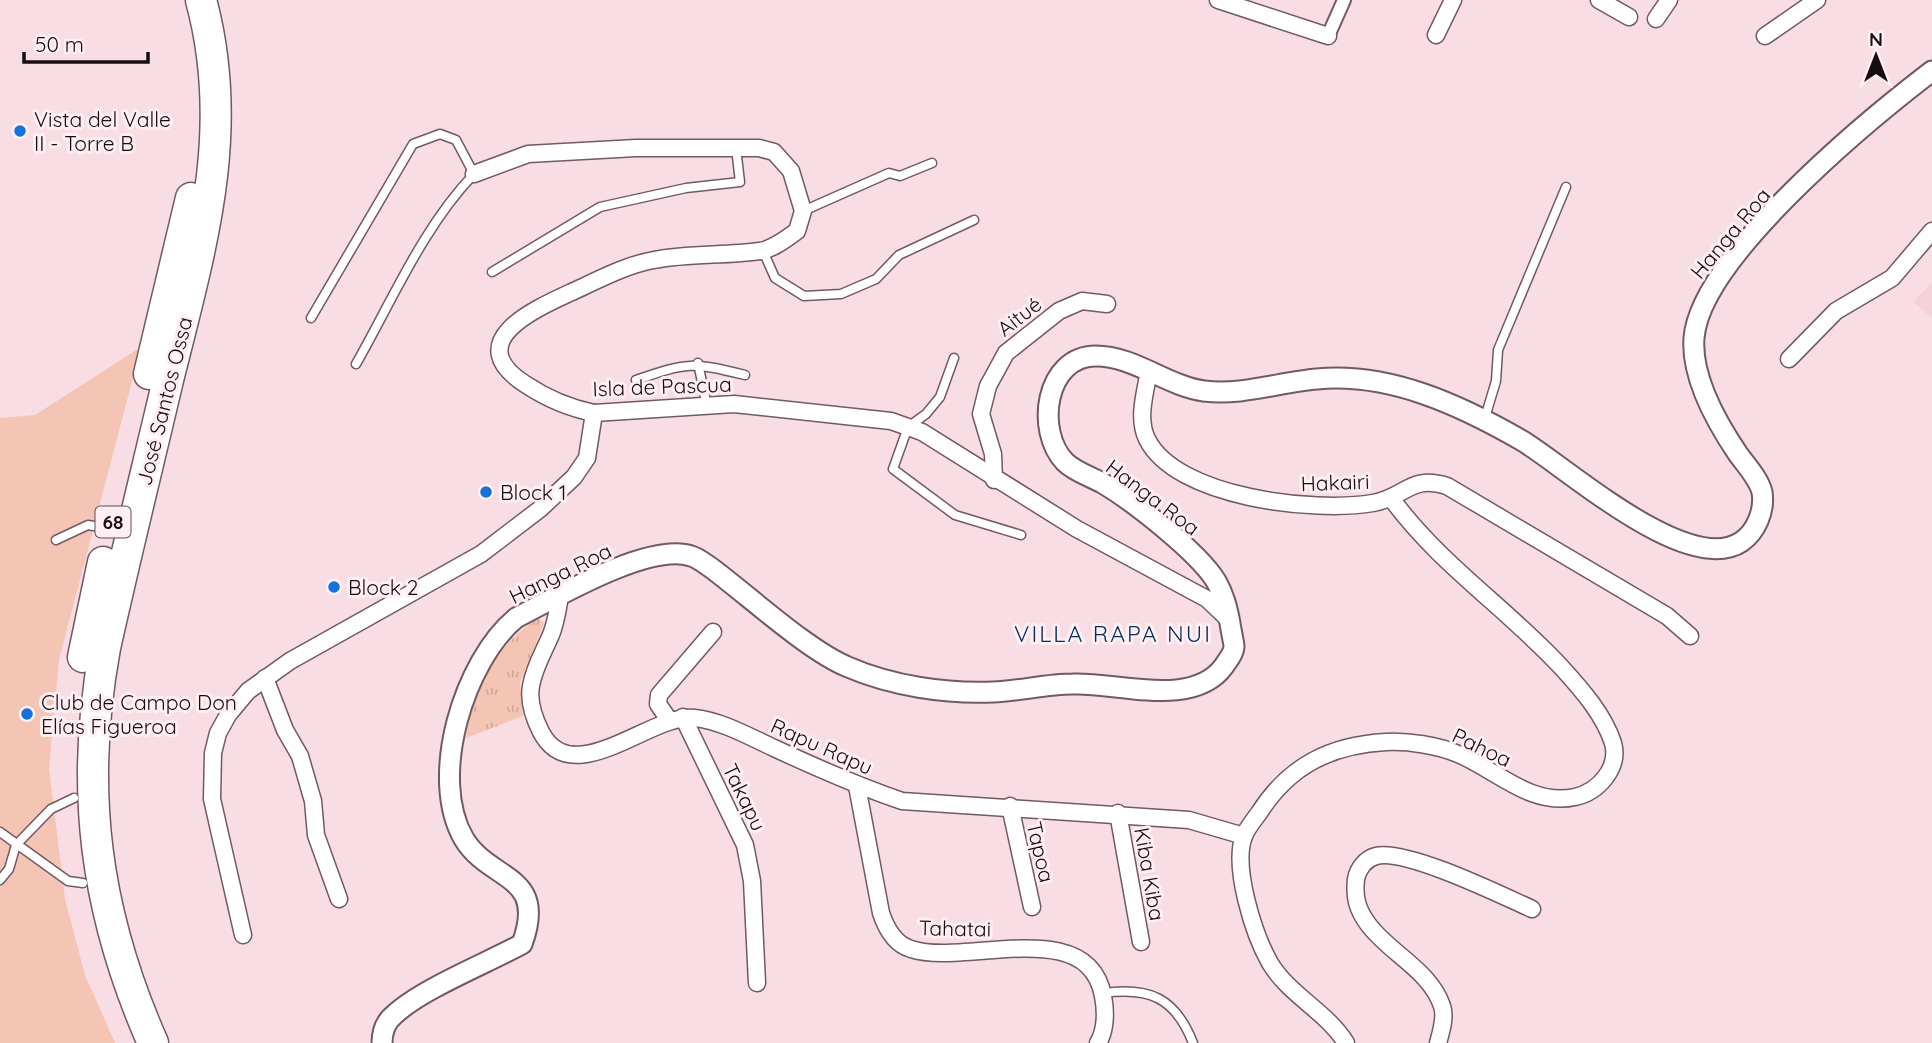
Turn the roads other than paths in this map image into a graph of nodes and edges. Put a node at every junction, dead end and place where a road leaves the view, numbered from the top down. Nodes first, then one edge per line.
1 (181, 0) edge
2 (201, 0) edge
3 (1218, 0) edge
4 (1344, 0) edge
5 (1453, 0) edge
6 (1599, 0) edge
7 (1669, 0) edge
8 (1817, 0) edge
9 (1248, 5) edge
10 (1629, 18) dead end
11 (1656, 19) dead end
12 (1436, 35) dead end
13 (1328, 36) joint
14 (1765, 36) dead end
15 (1932, 71) edge
16 (736, 147) junction
17 (932, 163) dead end
18 (474, 174) junction
19 (1566, 187) dead end
20 (803, 211) junction
21 (974, 220) dead end
22 (1932, 231) edge
23 (763, 251) junction
24 (492, 271) dead end
25 (1107, 304) dead end
26 (311, 318) dead end
27 (954, 358) dead end
28 (1788, 359) dead end
29 (698, 363) junction
30 (356, 364) dead end
31 (1149, 371) junction
32 (745, 375) dead end
33 (636, 380) dead end
34 (707, 407) junction
35 (594, 412) junction
36 (1484, 421) junction
37 (908, 427) junction
38 (994, 480) junction
39 (1391, 498) junction
40 (111, 528) junction
41 (1021, 536) dead end
42 (56, 540) dead end
43 (560, 595) junction
44 (1229, 620) junction
45 (713, 632) dead end
46 (1690, 636) dead end
47 (265, 678) junction
48 (676, 719) junction
49 (857, 786) junction
50 (74, 798) junction
51 (1010, 806) junction
52 (1118, 813) junction
53 (0, 832) edge
54 (1244, 836) junction
55 (16, 845) junction
56 (0, 880) edge
57 (83, 883) junction
58 (339, 899) dead end
59 (1032, 907) dead end
60 (1532, 908) dead end
61 (243, 935) dead end
62 (1142, 942) dead end
63 (757, 983) dead end
64 (1103, 993) junction
65 (131, 1043) edge
66 (153, 1043) edge
67 (382, 1043) edge
68 (1098, 1043) edge
69 (1193, 1043) edge
70 (1346, 1043) edge
71 (1438, 1043) edge

1 - 40 highway, José Santos Ossa / 68
2 - 66 highway, José Santos Ossa / 68
3 - 9 street
4 - 13 street
5 - 12 street
6 - 10 street
7 - 11 street
8 - 14 street
9 - 13 street
15 - 36 street, Hanga Roa
16 - 18 street
16 - 20 street
16 - 24 lane
17 - 20 lane
18 - 26 lane
18 - 30 lane
19 - 36 lane
20 - 23 street, Isla de Pascua
21 - 23 lane
22 - 28 street
23 - 35 street, Isla de Pascua
25 - 38 street, Aitué
27 - 37 lane
29 - 32 lane
29 - 33 lane
29 - 34 lane
31 - 36 street, Hanga Roa
31 - 39 street, Hakairi
31 - 44 street, Hanga Roa
34 - 35 street, Isla de Pascua
34 - 37 street, Isla de Pascua
35 - 47 street
37 - 38 street, Isla de Pascua
37 - 41 lane
38 - 44 street, Isla de Pascua
39 - 46 street, Hakairi
39 - 54 street, Pahoa
40 - 42 lane
40 - 50 highway, José Santos Ossa / 68
43 - 44 street, Hanga Roa
43 - 48 street
43 - 67 street, Hanga Roa
45 - 48 street, Takapu
47 - 58 street
47 - 61 street
48 - 49 street, Rapu Rapu
48 - 63 street, Takapu
49 - 51 street, Rapu Rapu
49 - 64 street, Tahatai
50 - 55 lane
50 - 57 highway, José Santos Ossa / 68
51 - 52 street, Rapu Rapu
51 - 59 street, Tapoa
52 - 54 street, Rapu Rapu
52 - 62 street, Kiba Kiba
53 - 55 lane
54 - 70 street
55 - 56 lane
55 - 57 lane
57 - 65 highway, José Santos Ossa / 68
60 - 71 street
64 - 68 street
64 - 69 lane

